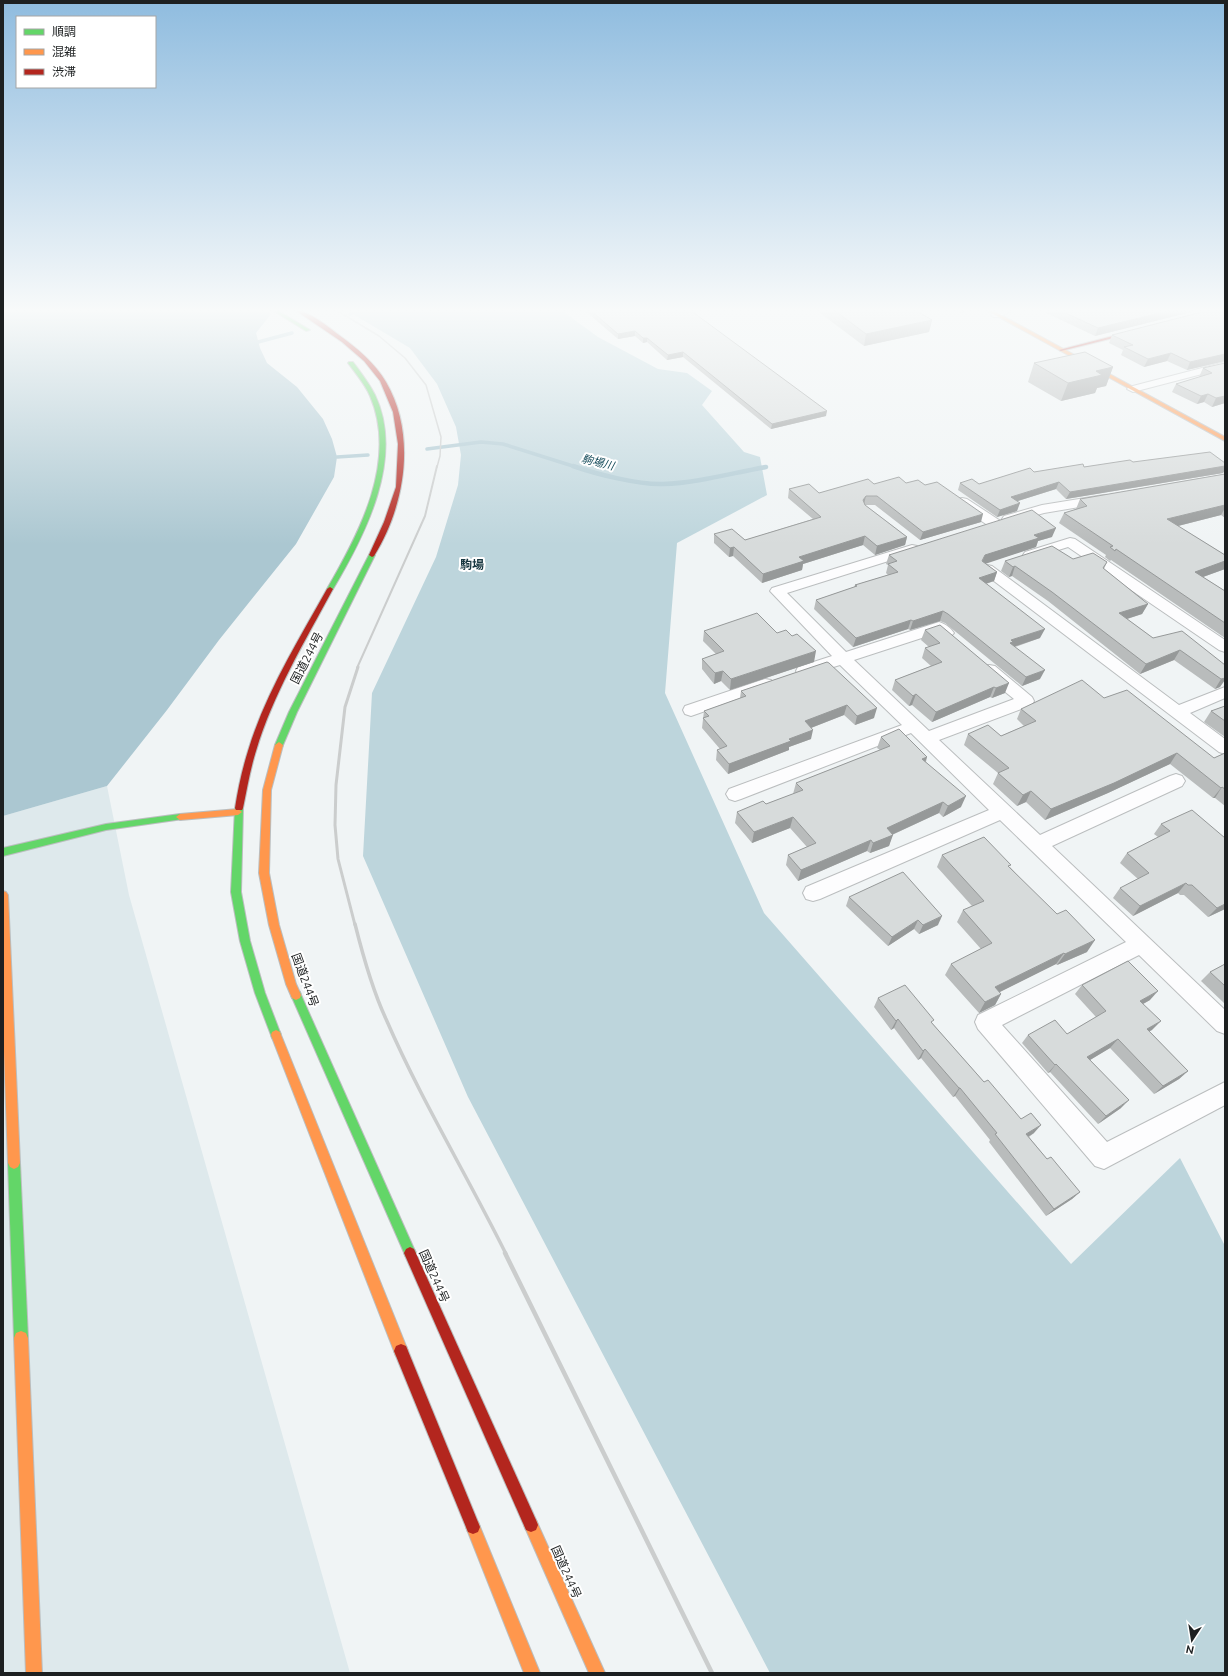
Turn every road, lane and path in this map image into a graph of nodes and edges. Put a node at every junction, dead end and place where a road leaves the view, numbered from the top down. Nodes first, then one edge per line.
1 (369, 388) edge
2 (387, 388) edge
3 (1148, 388) edge
4 (1133, 389) edge
5 (1225, 429) edge
6 (1225, 439) edge
7 (951, 494) edge
8 (1114, 497) edge
9 (994, 523) junction
10 (979, 528) edge
11 (906, 538) edge
12 (1017, 559) edge
13 (1002, 564) dead end
14 (957, 642) edge
15 (1225, 647) edge
16 (843, 658) junction
17 (980, 662) edge
18 (1225, 692) edge
19 (691, 710) dead end
20 (1177, 712) junction
21 (914, 726) junction
22 (927, 738) junction
23 (1225, 748) edge
24 (1176, 781) dead end
25 (735, 794) dead end
26 (1004, 811) junction
27 (238, 812) junction
28 (1038, 844) junction
29 (3, 852) edge
30 (813, 893) dead end
31 (3, 895) edge
32 (1142, 944) junction
33 (1225, 1024) edge
34 (1225, 1093) edge
35 (11, 1303) edge
36 (34, 1673) edge
37 (532, 1673) edge
38 (597, 1673) edge

1 - 27 main road, 国道244号
2 - 38 main road, 国道244号
3 - 5 main road
4 - 6 main road
7 - 9 street
8 - 9 street
9 - 10 street
11 - 16 street
12 - 15 street
13 - 20 street
14 - 16 street
16 - 19 street
16 - 21 street
17 - 22 street
18 - 20 street
20 - 23 street
21 - 22 street
21 - 25 street
22 - 26 street
24 - 28 street
26 - 28 street
26 - 30 street
27 - 29 main road
27 - 37 main road, 国道244号
28 - 32 street
31 - 35 main road
32 - 33 street
32 - 34 street
35 - 36 main road

